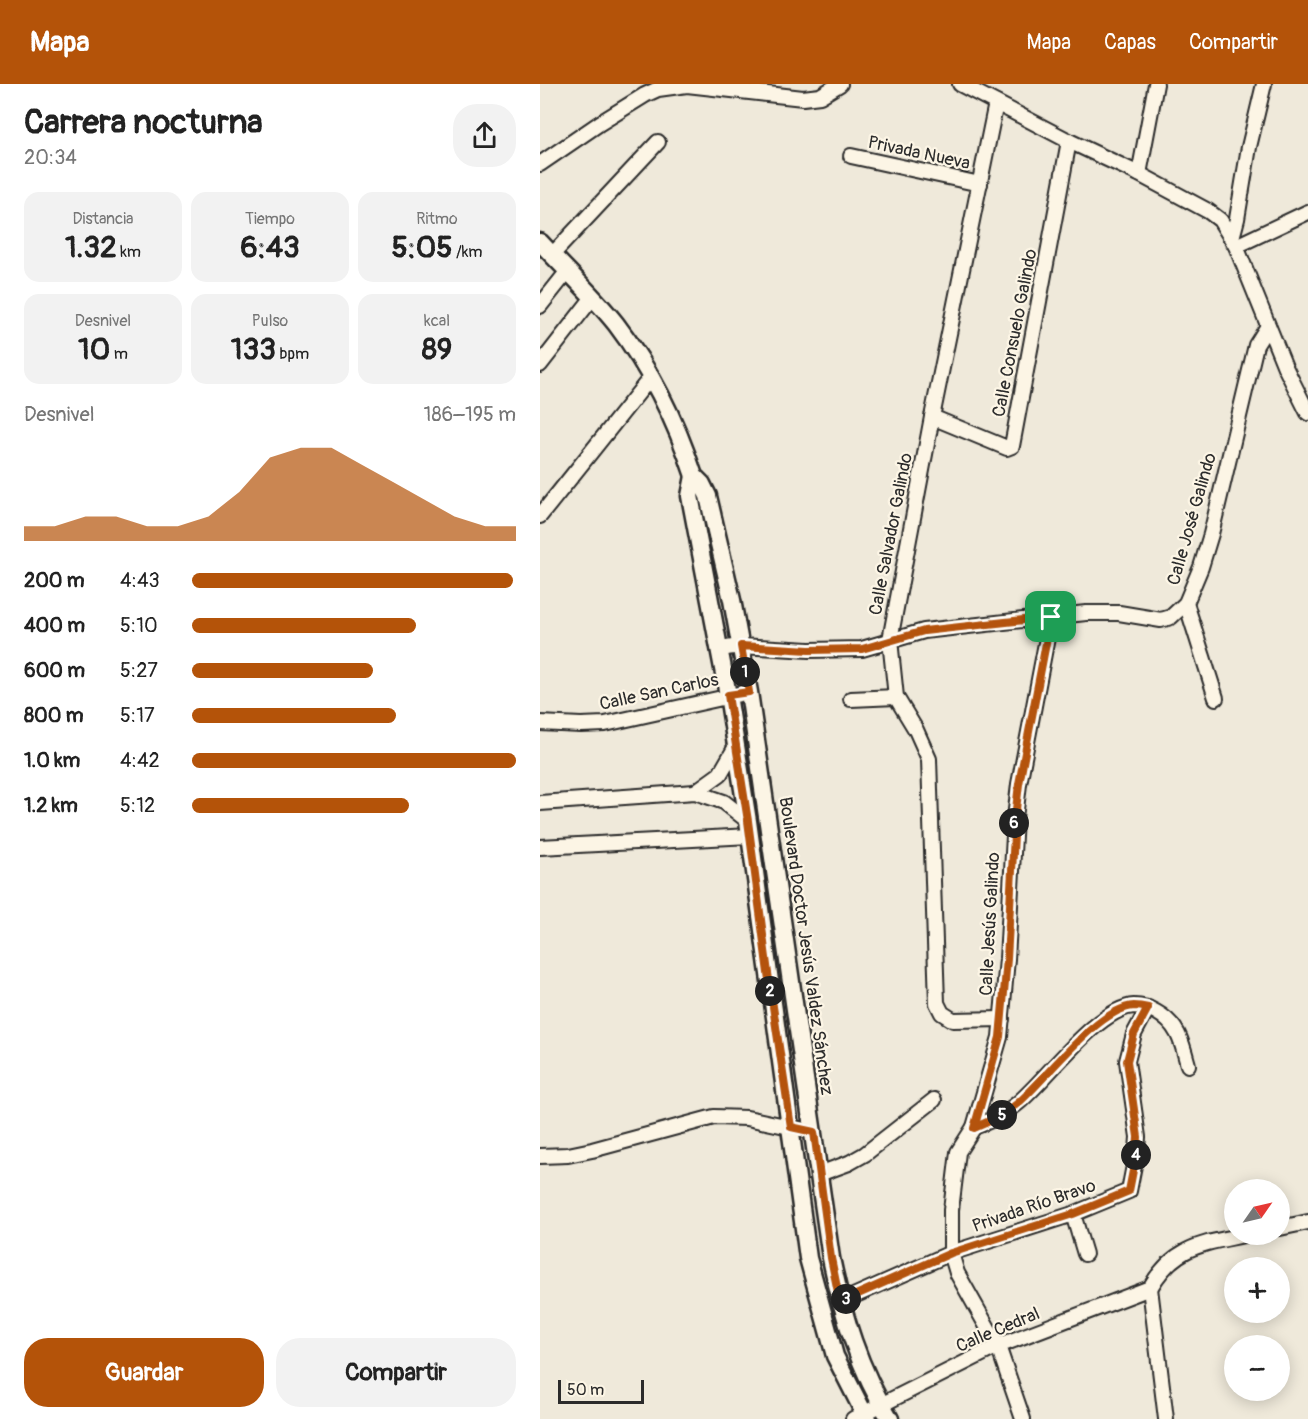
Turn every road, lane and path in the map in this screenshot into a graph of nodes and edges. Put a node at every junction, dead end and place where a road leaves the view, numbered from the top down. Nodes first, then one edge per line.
1 (840, 84) edge
2 (960, 84) edge
3 (1156, 84) edge
4 (1264, 84) edge
5 (996, 103) junction
6 (1069, 141) junction
7 (657, 142) dead end
8 (851, 156) dead end
9 (540, 164) edge
10 (1139, 174) junction
11 (980, 184) junction
12 (1308, 212) edge
13 (540, 242) edge
14 (1234, 242) junction
15 (552, 255) junction
16 (567, 272) junction
17 (593, 297) junction
18 (540, 306) edge
19 (1268, 326) junction
20 (540, 365) edge
21 (651, 377) junction
22 (1308, 413) edge
23 (932, 417) junction
24 (694, 476) junction
25 (540, 516) edge
26 (1186, 603) junction
27 (1051, 617) junction
28 (890, 640) junction
29 (741, 646) junction
30 (719, 649) junction
31 (749, 692) junction
32 (728, 695) junction
33 (896, 697) junction
34 (1216, 698) dead end
35 (851, 699) dead end
36 (540, 723) edge
37 (735, 748) junction
38 (695, 792) junction
39 (540, 803) edge
40 (749, 828) junction
41 (540, 847) edge
42 (1148, 1008) junction
43 (1002, 1019) junction
44 (1188, 1065) dead end
45 (934, 1100) dead end
46 (791, 1127) junction
47 (974, 1128) junction
48 (814, 1132) junction
49 (540, 1156) edge
50 (819, 1174) junction
51 (1073, 1214) junction
52 (1308, 1222) edge
53 (1290, 1226) edge
54 (1224, 1239) edge
55 (951, 1253) junction
56 (1085, 1254) dead end
57 (1150, 1288) junction
58 (840, 1302) junction
59 (998, 1346) junction
60 (881, 1404) junction
61 (861, 1417) edge
62 (890, 1419) edge
63 (1023, 1419) edge
64 (1166, 1419) edge

1 - 9 street
2 - 5 street
3 - 10 street
4 - 14 street
5 - 6 street
5 - 11 street, Calle Salvador Galindo
6 - 10 street
6 - 23 street, Calle Consuelo Galindo
7 - 15 street
8 - 11 street, Privada Nueva
10 - 14 street
11 - 23 street, Calle Salvador Galindo
12 - 14 street
13 - 15 main road, Boulevard Doctor Jesús Valdez Sánchez
14 - 19 street
15 - 16 main road, Boulevard Doctor Jesús Valdez Sánchez
16 - 17 main road, Boulevard Doctor Jesús Valdez Sánchez
16 - 18 street
17 - 20 street
17 - 21 main road, Boulevard Doctor Jesús Valdez Sánchez
19 - 22 street
19 - 26 street, Calle José Galindo
21 - 24 main road, Boulevard Doctor Jesús Valdez Sánchez
21 - 25 street
23 - 28 street, Calle Salvador Galindo
24 - 29 main road, Boulevard Doctor Jesús Valdez Sánchez
24 - 30 main road, Boulevard Doctor Jesús Valdez Sánchez
26 - 27 street, Calle José Galindo
26 - 34 street
27 - 28 street, Calle José Galindo
27 - 43 street, Calle Jesús Galindo
28 - 29 street, Calle José Galindo
28 - 33 street, Calle Salvador Galindo
29 - 30 street, Calle José Galindo
29 - 31 main road, Boulevard Doctor Jesús Valdez Sánchez
30 - 32 main road, Boulevard Doctor Jesús Valdez Sánchez
31 - 32 street, Calle San Carlos
31 - 48 main road, Boulevard Doctor Jesús Valdez Sánchez
32 - 36 street, Calle San Carlos
32 - 37 main road, Boulevard Doctor Jesús Valdez Sánchez
33 - 35 street
33 - 43 street, Calle Salvador Galindo
37 - 38 street
37 - 40 main road, Boulevard Doctor Jesús Valdez Sánchez
38 - 39 street
38 - 40 street
40 - 41 street
40 - 46 main road, Boulevard Doctor Jesús Valdez Sánchez
42 - 44 street
42 - 47 street
42 - 51 street, Privada Río Bravo
43 - 47 street, Calle Jesús Galindo
45 - 50 street
46 - 48 street
46 - 49 street
46 - 61 main road, Boulevard Doctor Jesús Valdez Sánchez
47 - 55 street, Calle Jesús Galindo
48 - 50 main road, Boulevard Doctor Jesús Valdez Sánchez
50 - 58 main road, Boulevard Doctor Jesús Valdez Sánchez
51 - 55 street, Privada Río Bravo
51 - 56 street
52 - 53 street
54 - 57 street
55 - 58 street, Privada Río Bravo
55 - 59 street
57 - 59 street, Calle Cedral
57 - 64 street
58 - 60 main road, Boulevard Doctor Jesús Valdez Sánchez
59 - 60 street, Calle Cedral
59 - 63 street
60 - 61 street, Calle Cedral
60 - 62 main road, Boulevard Doctor Jesús Valdez Sánchez

